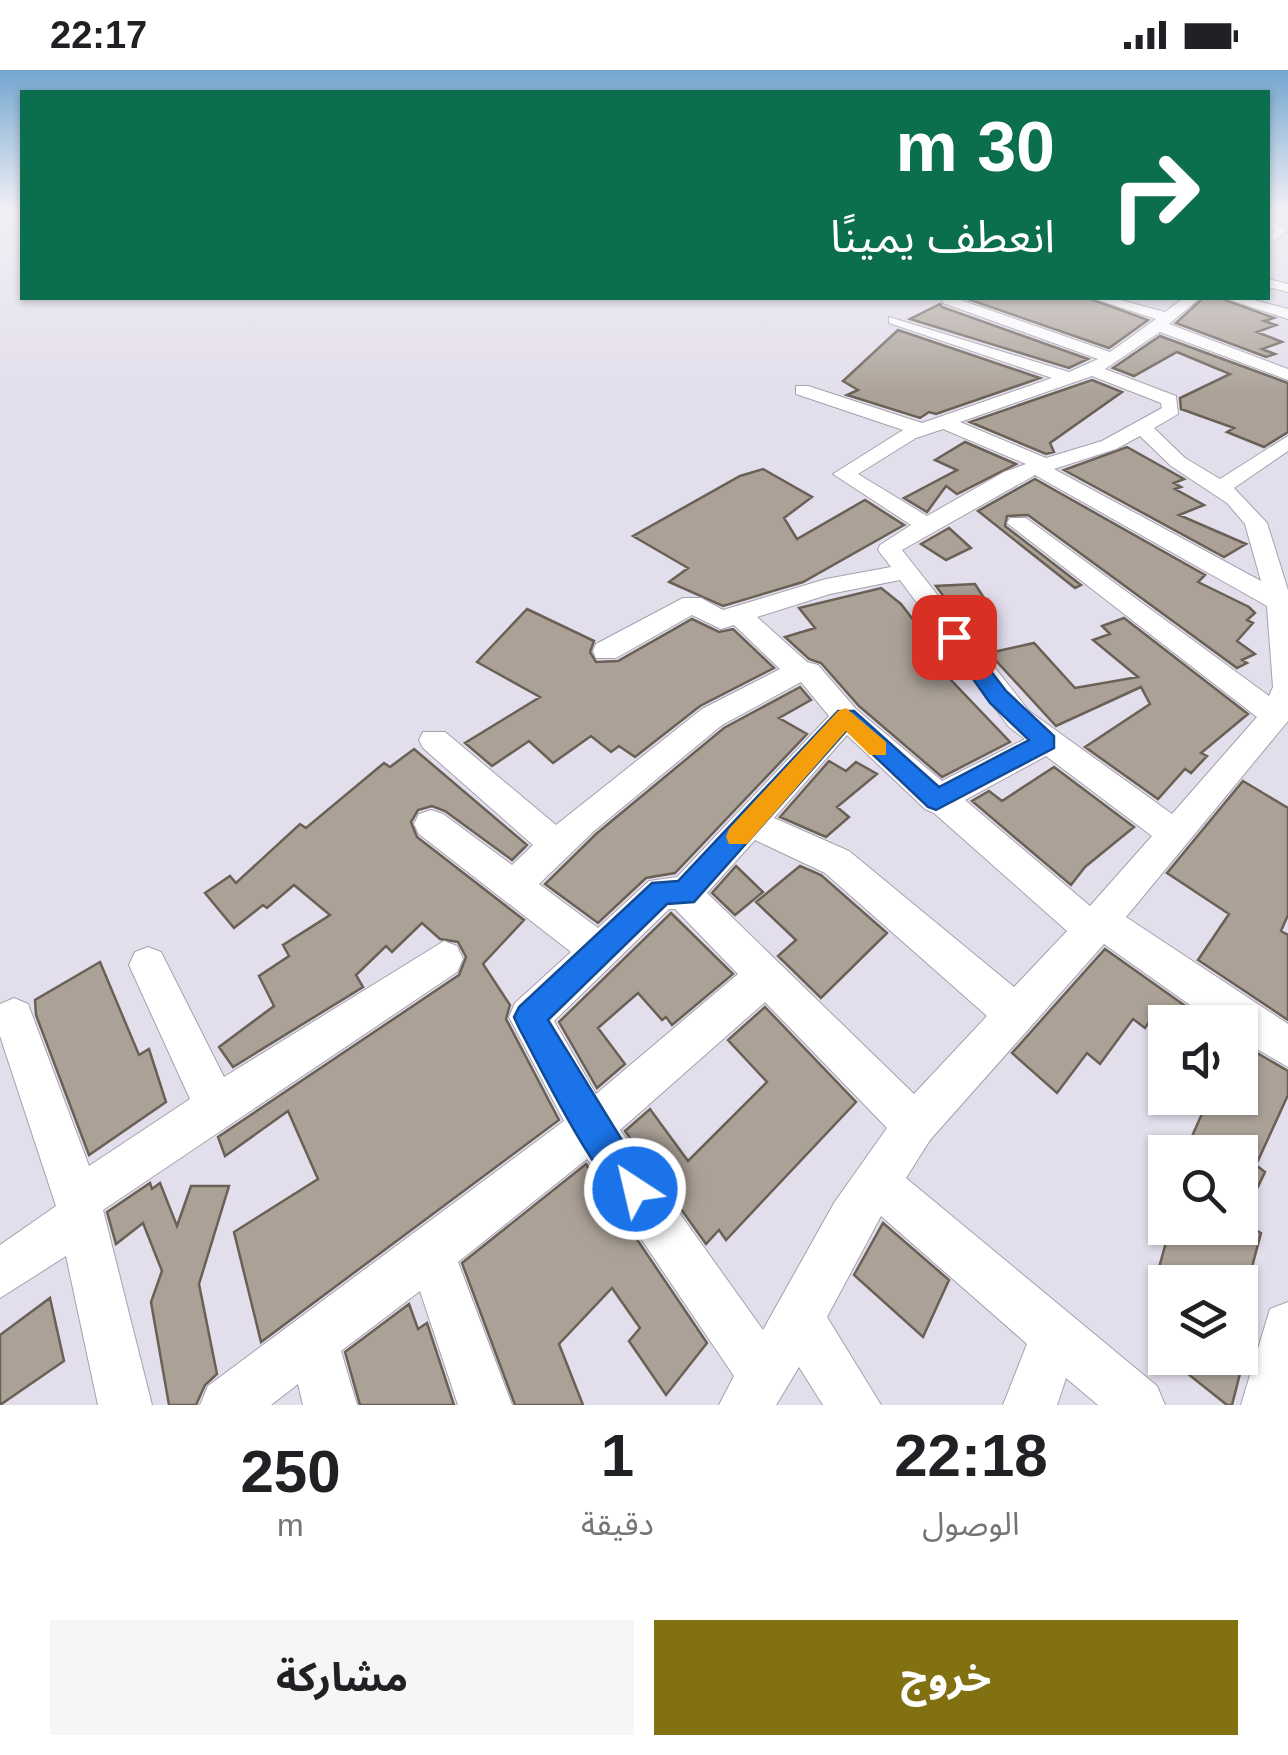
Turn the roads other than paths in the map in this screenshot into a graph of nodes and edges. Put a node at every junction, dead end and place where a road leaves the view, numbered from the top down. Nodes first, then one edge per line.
1 (1104, 300) edge
2 (1191, 300) edge
3 (1239, 300) edge
4 (939, 302) edge
5 (1288, 314) edge
6 (1164, 322) junction
7 (1093, 369) junction
8 (1288, 375) edge
9 (802, 390) dead end
10 (931, 425) junction
11 (1144, 429) junction
12 (1288, 442) edge
13 (1254, 463) junction
14 (1041, 467) junction
15 (1288, 474) edge
16 (1219, 489) junction
17 (1018, 523) dead end
18 (927, 525) junction
19 (1274, 543) edge
20 (903, 572) junction
21 (738, 614) junction
22 (1283, 622) edge
23 (606, 651) dead end
24 (799, 671) junction
25 (1284, 697) edge
26 (846, 716) junction
27 (434, 740) dead end
28 (1046, 742) junction
29 (936, 800) junction
30 (752, 823) junction
31 (431, 824) dead end
32 (1175, 835) junction
33 (556, 845) junction
34 (515, 884) junction
35 (684, 894) junction
36 (1096, 925) junction
37 (602, 953) junction
38 (444, 959) dead end
39 (148, 965) dead end
40 (768, 974) junction
41 (1014, 1013) junction
42 (14, 1018) dead end
43 (1288, 1046) edge
44 (216, 1107) junction
45 (915, 1125) junction
46 (591, 1127) junction
47 (876, 1182) junction
48 (80, 1208) junction
49 (431, 1253) junction
50 (0, 1274) edge
51 (799, 1320) junction
52 (1288, 1327) edge
53 (1056, 1335) junction
54 (313, 1341) junction
55 (756, 1391) edge
56 (125, 1405) edge
57 (227, 1405) edge
58 (330, 1405) edge
59 (485, 1405) edge
60 (854, 1405) edge
61 (1030, 1405) edge
62 (1138, 1405) edge
63 (1268, 1405) edge

1 - 6 street
2 - 6 street
3 - 5 street
4 - 7 street
4 - 7 street
6 - 7 street
6 - 8 street
7 - 10 street
7 - 11 street
9 - 10 street
10 - 14 street
10 - 18 street
11 - 14 street
11 - 16 street
12 - 13 street
13 - 15 street
13 - 16 street
14 - 18 street
14 - 22 street
16 - 19 street
17 - 25 street
18 - 20 street
19 - 22 street
20 - 21 street
20 - 28 street
21 - 23 street
21 - 24 street
22 - 25 street
24 - 26 street
24 - 33 street
25 - 32 street
26 - 29 street
26 - 30 street
27 - 33 street
28 - 29 street
28 - 32 street
29 - 36 street
30 - 35 street
30 - 41 street
31 - 34 street
32 - 36 street
33 - 34 street
34 - 37 street
35 - 37 street
35 - 40 street
36 - 41 street
36 - 43 street
37 - 46 street
38 - 44 street
39 - 44 street
40 - 45 street
40 - 46 street
41 - 45 street
42 - 48 street
44 - 48 street
45 - 47 street
46 - 49 street
46 - 55 street
47 - 51 street
47 - 53 street
48 - 50 street
48 - 56 street
49 - 54 street
49 - 59 street
51 - 55 street
51 - 60 street
52 - 63 street
53 - 61 street
53 - 62 street
54 - 57 street
54 - 58 street

